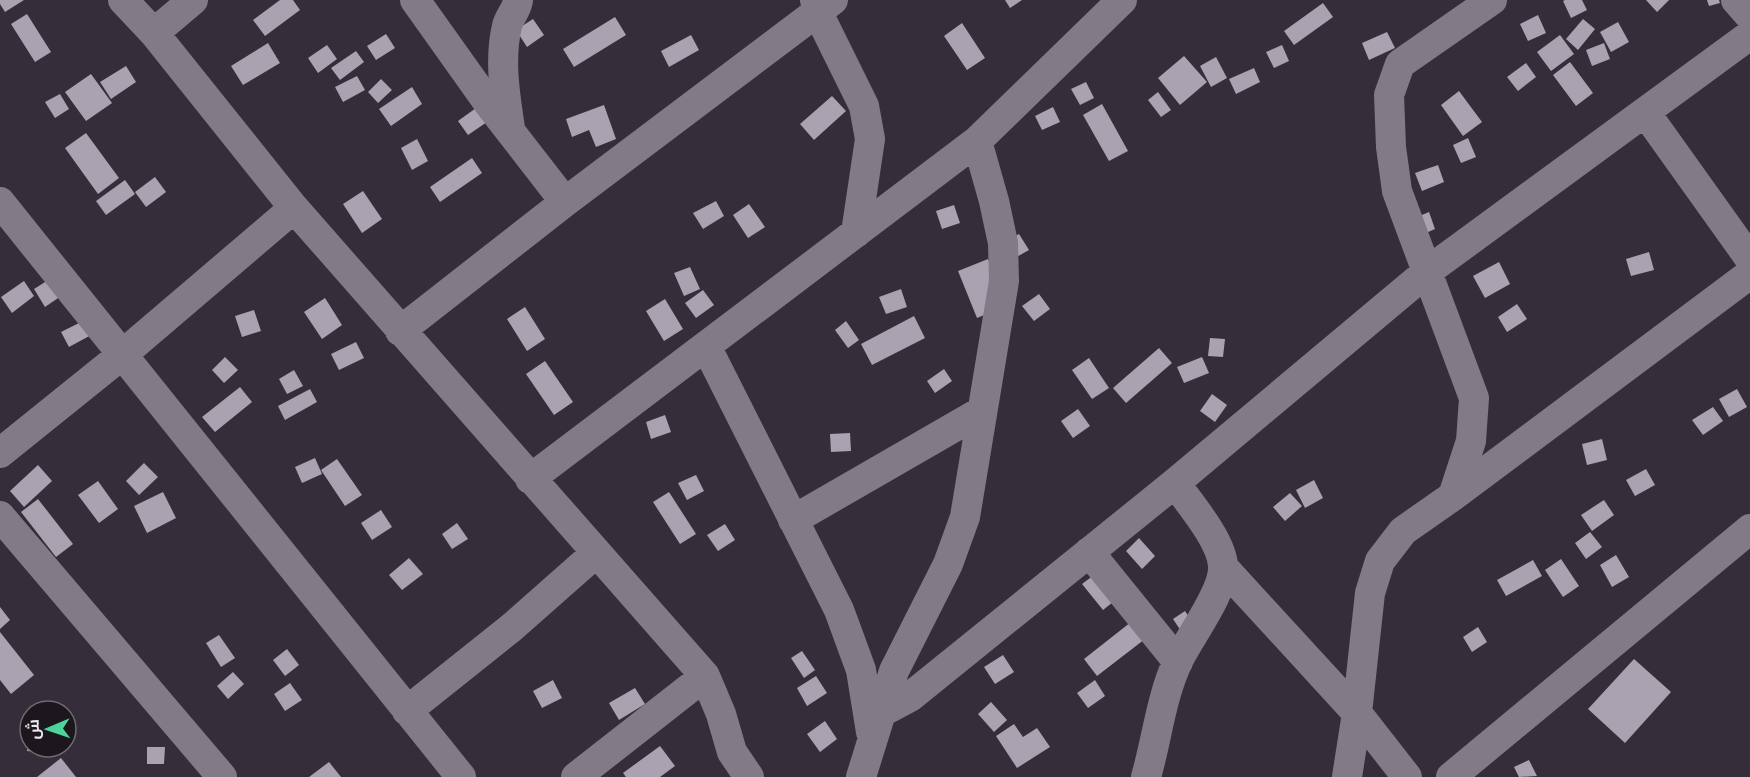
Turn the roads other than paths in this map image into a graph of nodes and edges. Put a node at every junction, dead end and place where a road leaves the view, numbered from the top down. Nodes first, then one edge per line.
1 (123, 0) edge
2 (193, 0) edge
3 (415, 0) edge
4 (1122, 0) edge
5 (1490, 0) edge
6 (1736, 0) edge
7 (519, 2) edge
8 (822, 4) edge
9 (1750, 16) edge
10 (154, 33) junction
11 (1750, 35) edge
12 (1645, 112) junction
13 (510, 131) junction
14 (977, 141) junction
15 (0, 202) edge
16 (565, 202) junction
17 (294, 208) junction
18 (856, 233) junction
19 (1750, 259) edge
20 (1428, 271) junction
21 (1750, 274) edge
22 (400, 331) junction
23 (706, 346) junction
24 (123, 354) junction
25 (982, 411) junction
26 (0, 453) edge
27 (530, 479) junction
28 (1175, 483) junction
29 (1453, 496) junction
30 (0, 516) edge
31 (793, 520) junction
32 (1750, 529) edge
33 (1089, 552) junction
34 (596, 553) junction
35 (1224, 568) junction
36 (1178, 662) junction
37 (705, 676) junction
38 (407, 711) junction
39 (1357, 713) junction
40 (876, 725) junction
41 (732, 764) edge
42 (1150, 766) edge
43 (222, 777) edge
44 (461, 777) edge
45 (576, 777) edge
46 (749, 777) edge
47 (861, 777) edge
48 (1126, 777) edge
49 (1347, 777) edge
50 (1407, 777) edge
51 (1451, 777) edge

1 - 10 street
2 - 10 street
3 - 13 street
4 - 14 street
5 - 20 street
6 - 9 street
7 - 13 street
8 - 16 street
8 - 18 street
10 - 17 street
11 - 12 street
12 - 19 street
12 - 20 street
13 - 16 street
14 - 18 street
14 - 25 street
15 - 24 street
16 - 22 street
17 - 22 street
17 - 24 street
18 - 23 street
20 - 28 street
20 - 29 street
21 - 29 street
22 - 27 street
23 - 27 street
23 - 31 street
24 - 26 street
24 - 38 street
25 - 31 street
25 - 40 street
27 - 34 street
28 - 33 street
28 - 35 street
29 - 39 street
30 - 43 street
31 - 40 street
32 - 51 street
33 - 36 street
33 - 40 street
34 - 37 street
34 - 38 street
35 - 36 street
35 - 39 street
36 - 42 street
37 - 41 street
37 - 45 street
38 - 44 street
39 - 49 street
39 - 50 street
40 - 47 street
41 - 46 street
42 - 48 street

